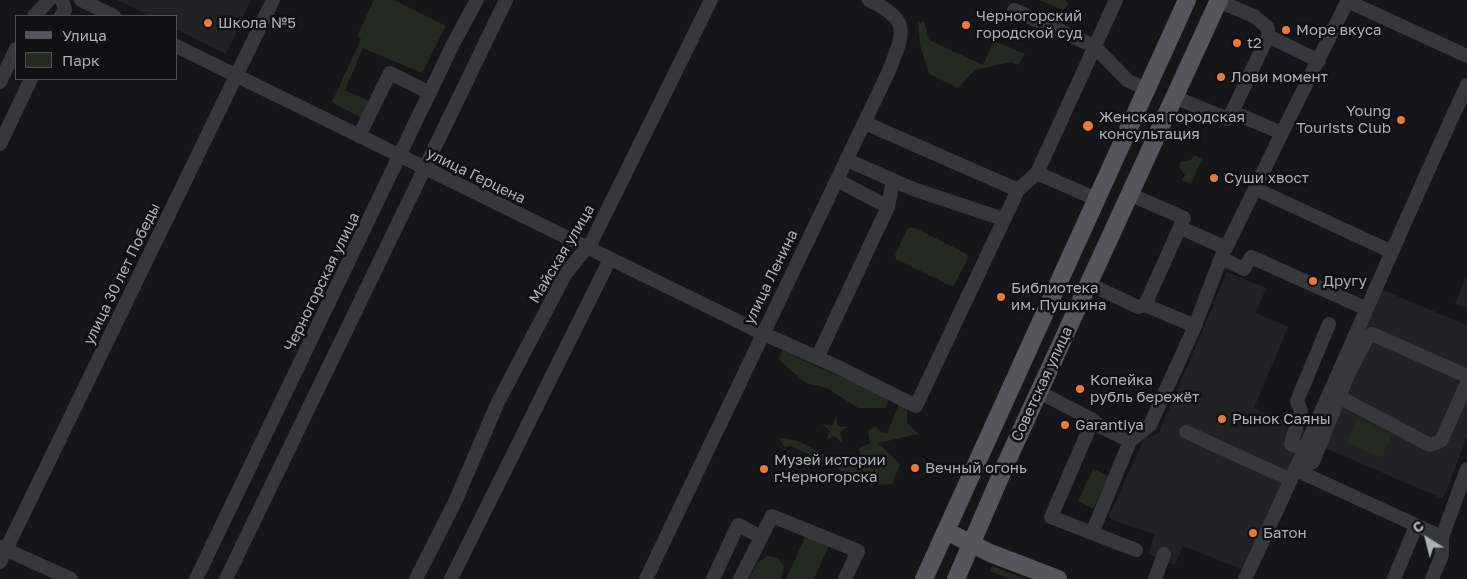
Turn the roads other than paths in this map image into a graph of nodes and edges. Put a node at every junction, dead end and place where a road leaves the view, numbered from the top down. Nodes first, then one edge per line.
1 (49, 0) edge
2 (62, 0) edge
3 (81, 0) edge
4 (273, 0) edge
5 (477, 0) edge
6 (506, 0) edge
7 (711, 0) edge
8 (869, 0) edge
9 (1116, 0) edge
10 (1187, 0) edge
11 (1219, 0) edge
12 (1348, 1) edge
13 (1014, 10) dead end
14 (35, 15) edge
15 (62, 15) edge
16 (112, 15) edge
17 (1268, 36) junction
18 (1094, 46) junction
19 (178, 47) edge
20 (15, 51) edge
21 (1467, 56) edge
22 (1319, 61) junction
23 (237, 76) junction
24 (31, 80) edge
25 (0, 82) edge
26 (1467, 85) edge
27 (1146, 89) junction
28 (430, 93) junction
29 (1174, 97) junction
30 (1232, 112) junction
31 (865, 123) junction
32 (1282, 133) junction
33 (359, 136) junction
34 (0, 144) edge
35 (401, 157) junction
36 (847, 160) junction
37 (424, 169) junction
38 (1037, 173) junction
39 (837, 180) junction
40 (893, 180) junction
41 (1256, 189) junction
42 (1018, 190) junction
43 (1130, 194) junction
44 (1096, 199) junction
45 (888, 207) junction
46 (1003, 219) junction
47 (1180, 228) junction
48 (587, 248) junction
49 (1390, 251) junction
50 (1223, 253) junction
51 (610, 259) junction
52 (1089, 284) junction
53 (1145, 305) junction
54 (1365, 308) junction
55 (1329, 324) dead end
56 (1195, 326) junction
57 (762, 333) junction
58 (817, 358) junction
59 (1467, 376) edge
60 (1467, 382) edge
61 (1039, 392) junction
62 (1339, 397) junction
63 (1093, 420) junction
64 (1186, 432) dead end
65 (1130, 440) junction
66 (1298, 466) junction
67 (1467, 469) edge
68 (1416, 526) junction
69 (946, 532) junction
70 (1092, 533) junction
71 (762, 536) junction
72 (1442, 537) junction
73 (971, 544) junction
74 (1136, 550) dead end
75 (2, 553) edge
76 (1164, 554) dead end
77 (71, 579) edge
78 (196, 579) edge
79 (226, 579) edge
80 (416, 579) edge
81 (450, 579) edge
82 (646, 579) edge
83 (713, 579) edge
84 (740, 579) edge
85 (845, 579) edge
86 (924, 579) edge
87 (956, 579) edge
88 (1058, 579) edge
89 (1155, 579) edge
90 (1245, 579) edge
91 (1394, 579) edge
92 (1432, 579) edge

1 - 14 street
2 - 15 street
3 - 16 street
4 - 23 street, улица 30 лет Победы
5 - 28 street, Черногорская улица
6 - 37 street
7 - 48 street, Майская улица
8 - 31 street, улица Ленина
9 - 18 street
10 - 27 main road, Советская улица
11 - 17 street
11 - 29 main road, Советская улица
12 - 21 street
12 - 22 street
13 - 18 street
17 - 22 street
17 - 30 street
18 - 27 street
18 - 38 street
19 - 23 street, улица Герцена
20 - 25 street
22 - 32 street
23 - 33 street, улица Герцена
23 - 75 street, улица 30 лет Победы
24 - 34 street
26 - 49 street
27 - 44 main road, Советская улица
28 - 33 street
28 - 35 street, Черногорская улица
29 - 30 street
29 - 43 main road, Советская улица
30 - 32 street
31 - 36 street, улица Ленина
31 - 42 street
32 - 41 street
33 - 35 street, улица Герцена
35 - 37 street, улица Герцена
35 - 78 street, Черногорская улица
36 - 39 street, улица Ленина
36 - 40 street
37 - 48 street, улица Герцена
37 - 79 street
38 - 42 street
38 - 44 street
39 - 45 street
39 - 57 street, улица Ленина
40 - 45 street
40 - 46 street
41 - 49 street
41 - 50 street
42 - 46 street
43 - 47 street
43 - 52 main road, Советская улица
44 - 69 main road, Советская улица
45 - 58 street
46 - 58 street, улица Герцена
47 - 50 street
47 - 53 street
48 - 51 street, улица Герцена
48 - 80 street, Майская улица
49 - 54 street
50 - 54 street
50 - 56 street
51 - 57 street, улица Герцена
51 - 81 street
52 - 53 street
52 - 61 main road, Советская улица
53 - 56 street
54 - 66 street
55 - 66 street
56 - 65 street
57 - 58 street, улица Герцена
57 - 82 street, улица Ленина
59 - 62 street
60 - 62 street
61 - 63 street
61 - 73 main road, Советская улица
62 - 66 street
63 - 65 street
63 - 70 street
64 - 66 street
65 - 70 street
66 - 68 street
66 - 90 street
67 - 72 street
68 - 72 street
68 - 91 street
69 - 73 main road
69 - 86 main road, Советская улица
70 - 74 street
71 - 83 street
71 - 84 street
71 - 85 street
72 - 92 street
73 - 87 main road, Советская улица
73 - 88 main road
75 - 77 street
76 - 89 street

